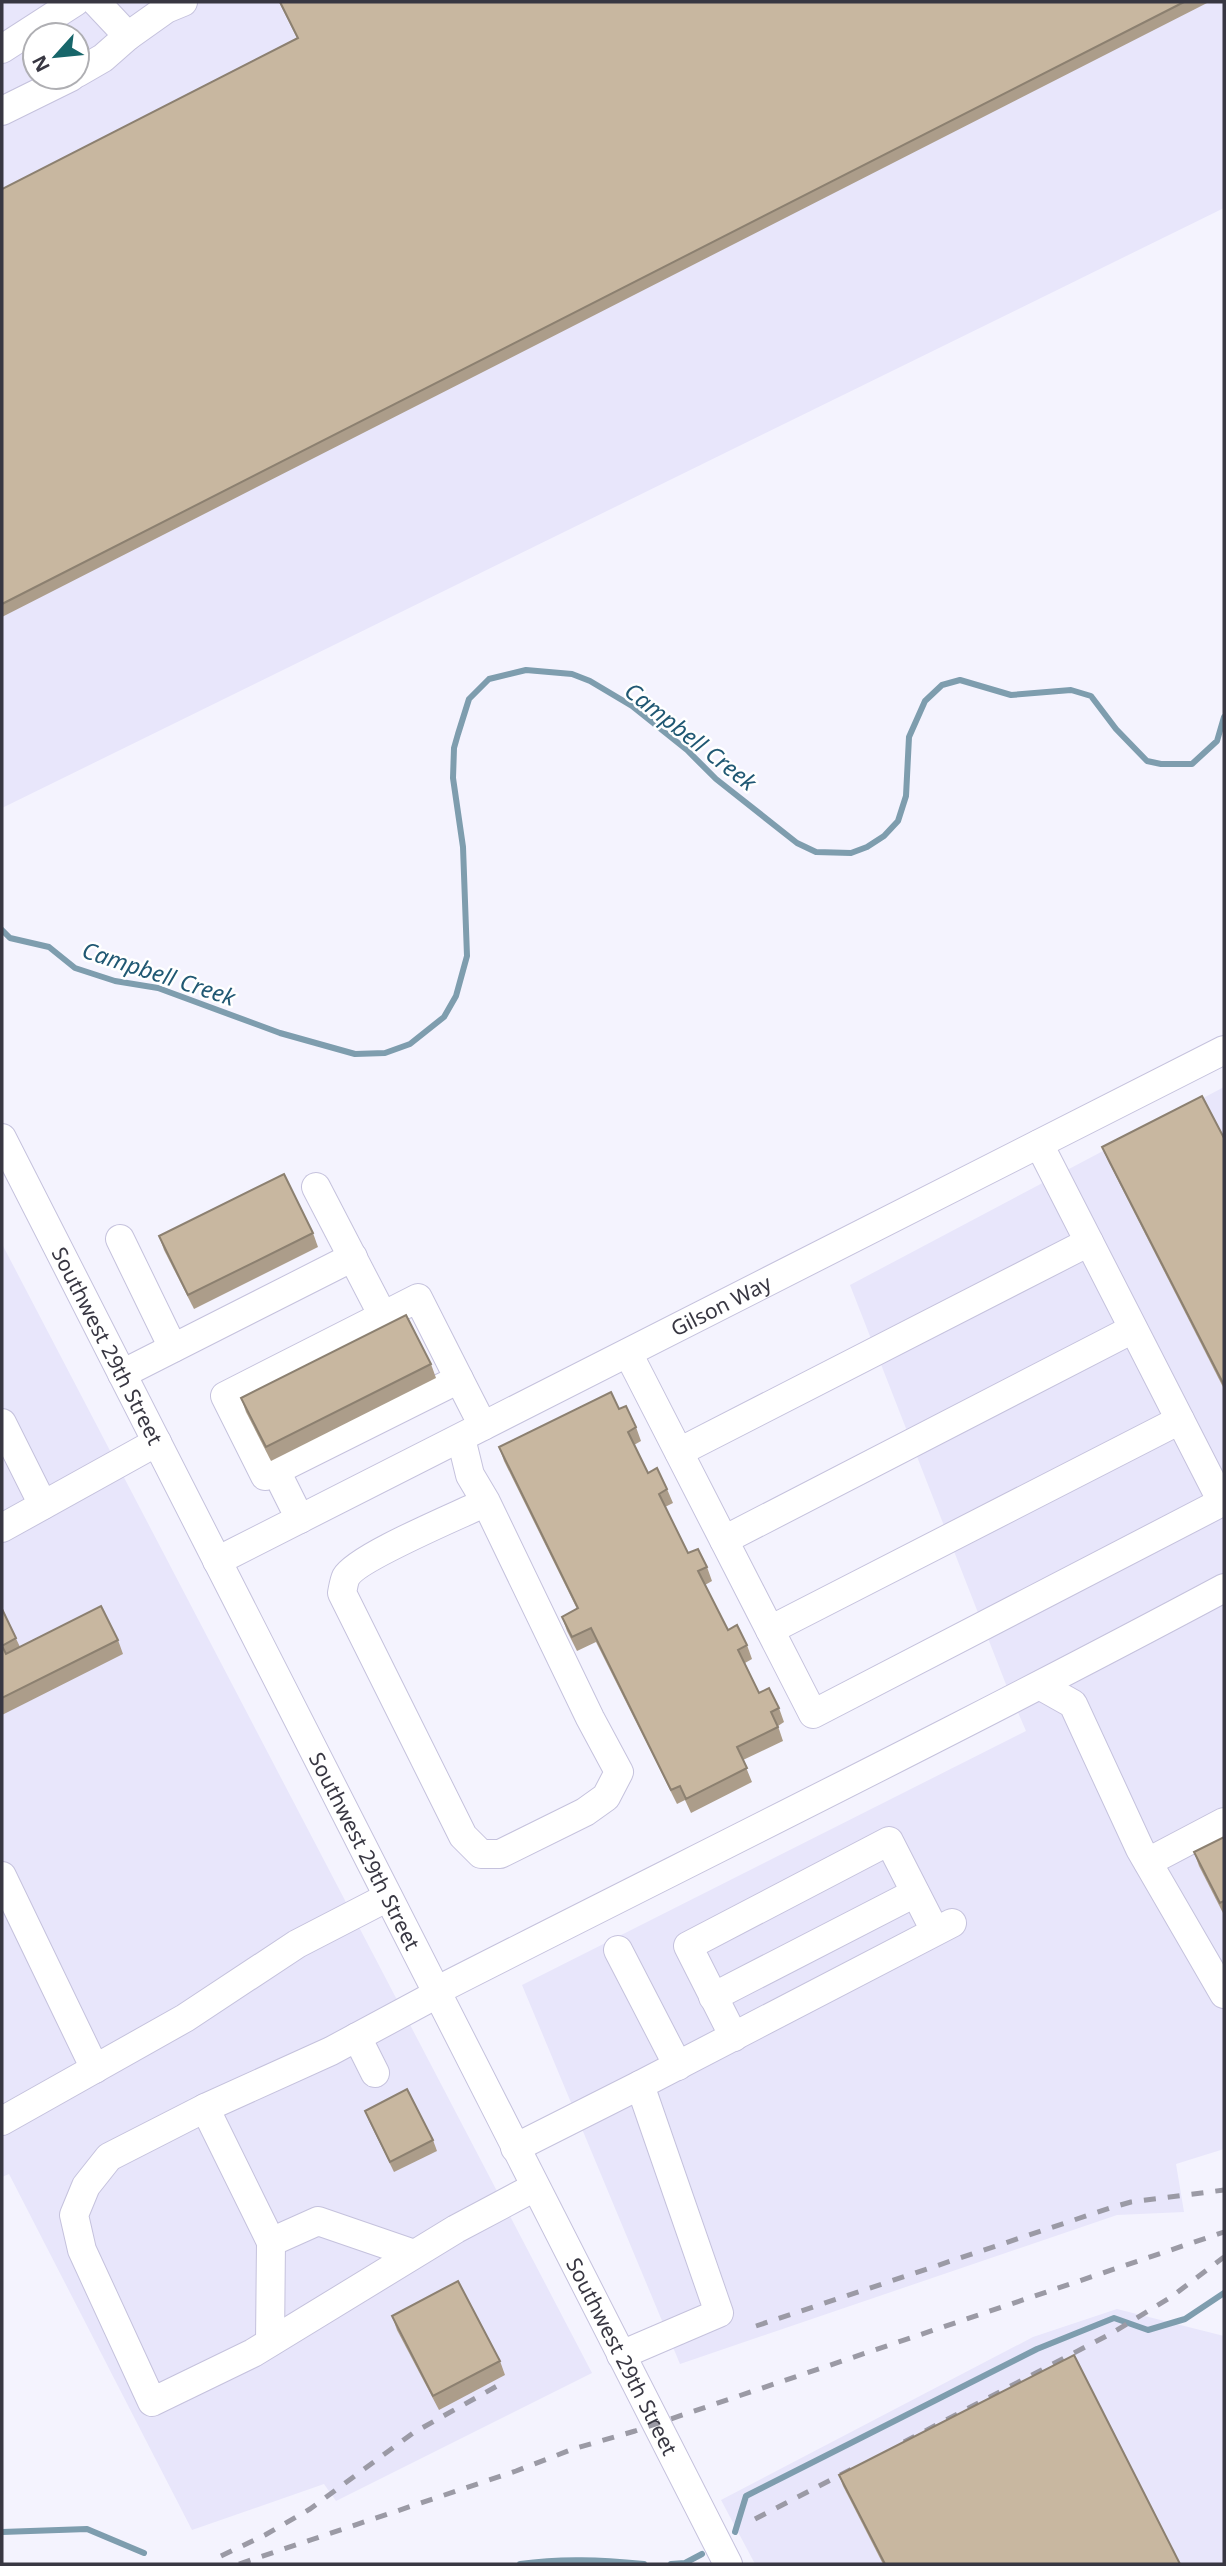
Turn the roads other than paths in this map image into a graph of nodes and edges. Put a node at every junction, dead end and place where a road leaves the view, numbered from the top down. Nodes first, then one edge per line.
1 (75, 2) edge
2 (96, 2) edge
3 (183, 2) edge
4 (128, 36) junction
5 (2, 49) edge
6 (91, 65) edge
7 (43, 91) edge
8 (2, 111) edge
9 (1224, 1050) edge
10 (2, 1138) edge
11 (1039, 1144) junction
12 (316, 1187) dead end
13 (120, 1240) dead end
14 (1089, 1242) junction
15 (353, 1258) junction
16 (383, 1316) junction
17 (1133, 1329) junction
18 (173, 1348) junction
19 (628, 1353) junction
20 (122, 1374) junction
21 (459, 1379) junction
22 (1180, 1420) junction
23 (2, 1423) edge
24 (472, 1432) junction
25 (157, 1442) junction
26 (679, 1452) junction
27 (276, 1471) junction
28 (486, 1502) junction
29 (1223, 1502) edge
30 (43, 1505) junction
31 (300, 1519) junction
32 (2, 1528) edge
33 (724, 1540) junction
34 (218, 1561) junction
35 (1224, 1588) edge
36 (770, 1630) junction
37 (1041, 1686) junction
38 (1224, 1822) edge
39 (1148, 1862) junction
40 (2, 1876) edge
41 (915, 1893) junction
42 (388, 1897) junction
43 (618, 1951) dead end
44 (436, 1993) junction
45 (1224, 1994) edge
46 (713, 1997) junction
47 (357, 2037) junction
48 (734, 2037) junction
49 (678, 2066) junction
50 (95, 2069) junction
51 (375, 2073) dead end
52 (640, 2085) junction
53 (205, 2108) junction
54 (2, 2121) edge
55 (515, 2148) junction
56 (535, 2187) junction
57 (271, 2242) junction
58 (414, 2254) junction
59 (270, 2342) junction
60 (621, 2355) junction
61 (728, 2564) edge

1 - 5 street
2 - 4 street
3 - 4 street
4 - 6 street
7 - 8 street
9 - 11 street, Gilson Way
10 - 20 street, Southwest 29th Street
11 - 14 street
11 - 19 street, Gilson Way
12 - 15 street
13 - 18 street
14 - 17 street
14 - 26 street
15 - 16 street
15 - 18 street
16 - 21 street
16 - 27 street
17 - 22 street
17 - 33 street
18 - 20 street
19 - 24 street, Gilson Way
19 - 26 street
20 - 25 street, Southwest 29th Street
21 - 24 street
21 - 27 street
22 - 29 street
22 - 36 street
23 - 30 street
24 - 28 street
24 - 31 street, Gilson Way
25 - 30 street
25 - 34 street, Southwest 29th Street
26 - 33 street
27 - 31 street
28 - 28 street
29 - 36 street
30 - 32 street
31 - 34 street, Gilson Way
33 - 36 street
34 - 42 street, Southwest 29th Street
35 - 37 street
37 - 39 street
37 - 44 street
38 - 39 street
39 - 45 street
40 - 50 street
41 - 46 street
41 - 46 street
41 - 48 street
42 - 44 street, Southwest 29th Street
42 - 50 street
43 - 49 street
44 - 47 street
44 - 55 street, Southwest 29th Street
46 - 48 street
47 - 51 street
47 - 53 street
48 - 49 street
49 - 52 street
50 - 54 street
52 - 55 street
52 - 60 street
53 - 57 street
53 - 59 street
55 - 56 street, Southwest 29th Street
56 - 58 street
56 - 60 street, Southwest 29th Street
57 - 58 street
57 - 59 street
58 - 59 street
60 - 61 street, Southwest 29th Street

